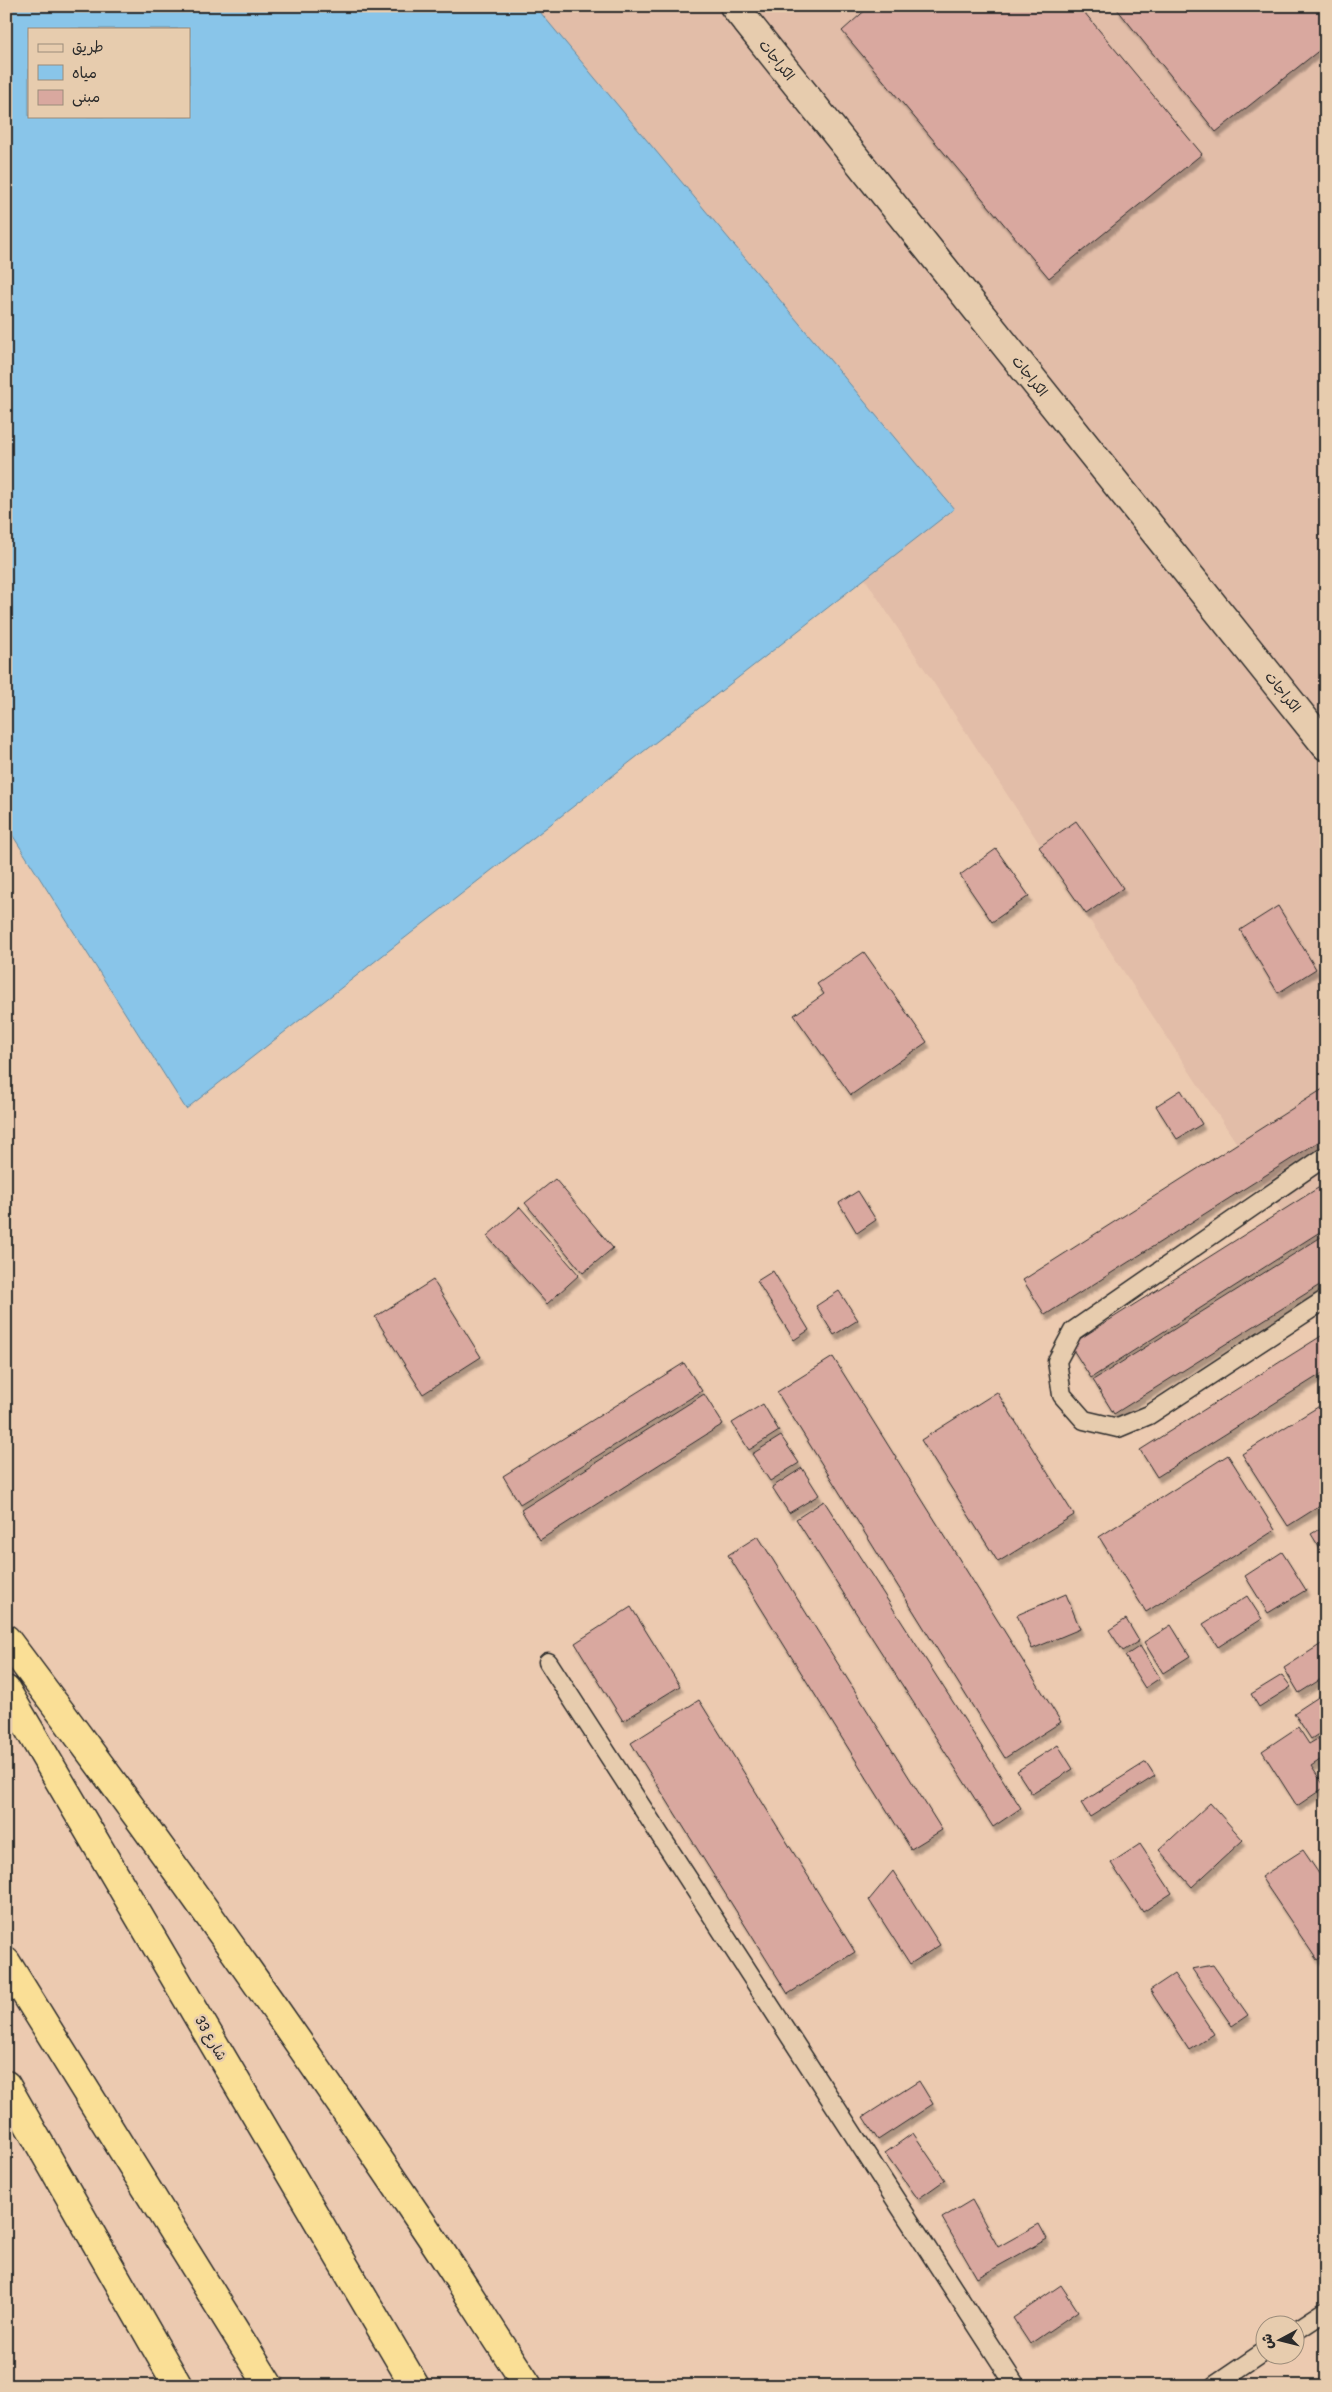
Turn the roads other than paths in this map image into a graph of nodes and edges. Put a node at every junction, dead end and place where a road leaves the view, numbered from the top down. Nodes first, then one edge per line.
1 (734, 6) edge
2 (1326, 746) edge
3 (1326, 1156) edge
4 (1326, 1300) edge
5 (6, 1638) edge
6 (548, 1662) dead end
7 (6, 1690) edge
8 (6, 1962) edge
9 (6, 2085) edge
10 (1326, 2311) edge
11 (1304, 2325) edge
12 (1254, 2359) edge
13 (178, 2386) edge
14 (269, 2386) edge
15 (415, 2386) edge
16 (528, 2386) edge
17 (1016, 2386) edge
18 (1214, 2386) edge

1 - 2 street, الكراجات
3 - 4 lane
5 - 16 highway
6 - 17 lane
7 - 15 highway, شارع 33
8 - 14 highway
9 - 13 highway
10 - 11 lane
12 - 18 lane

